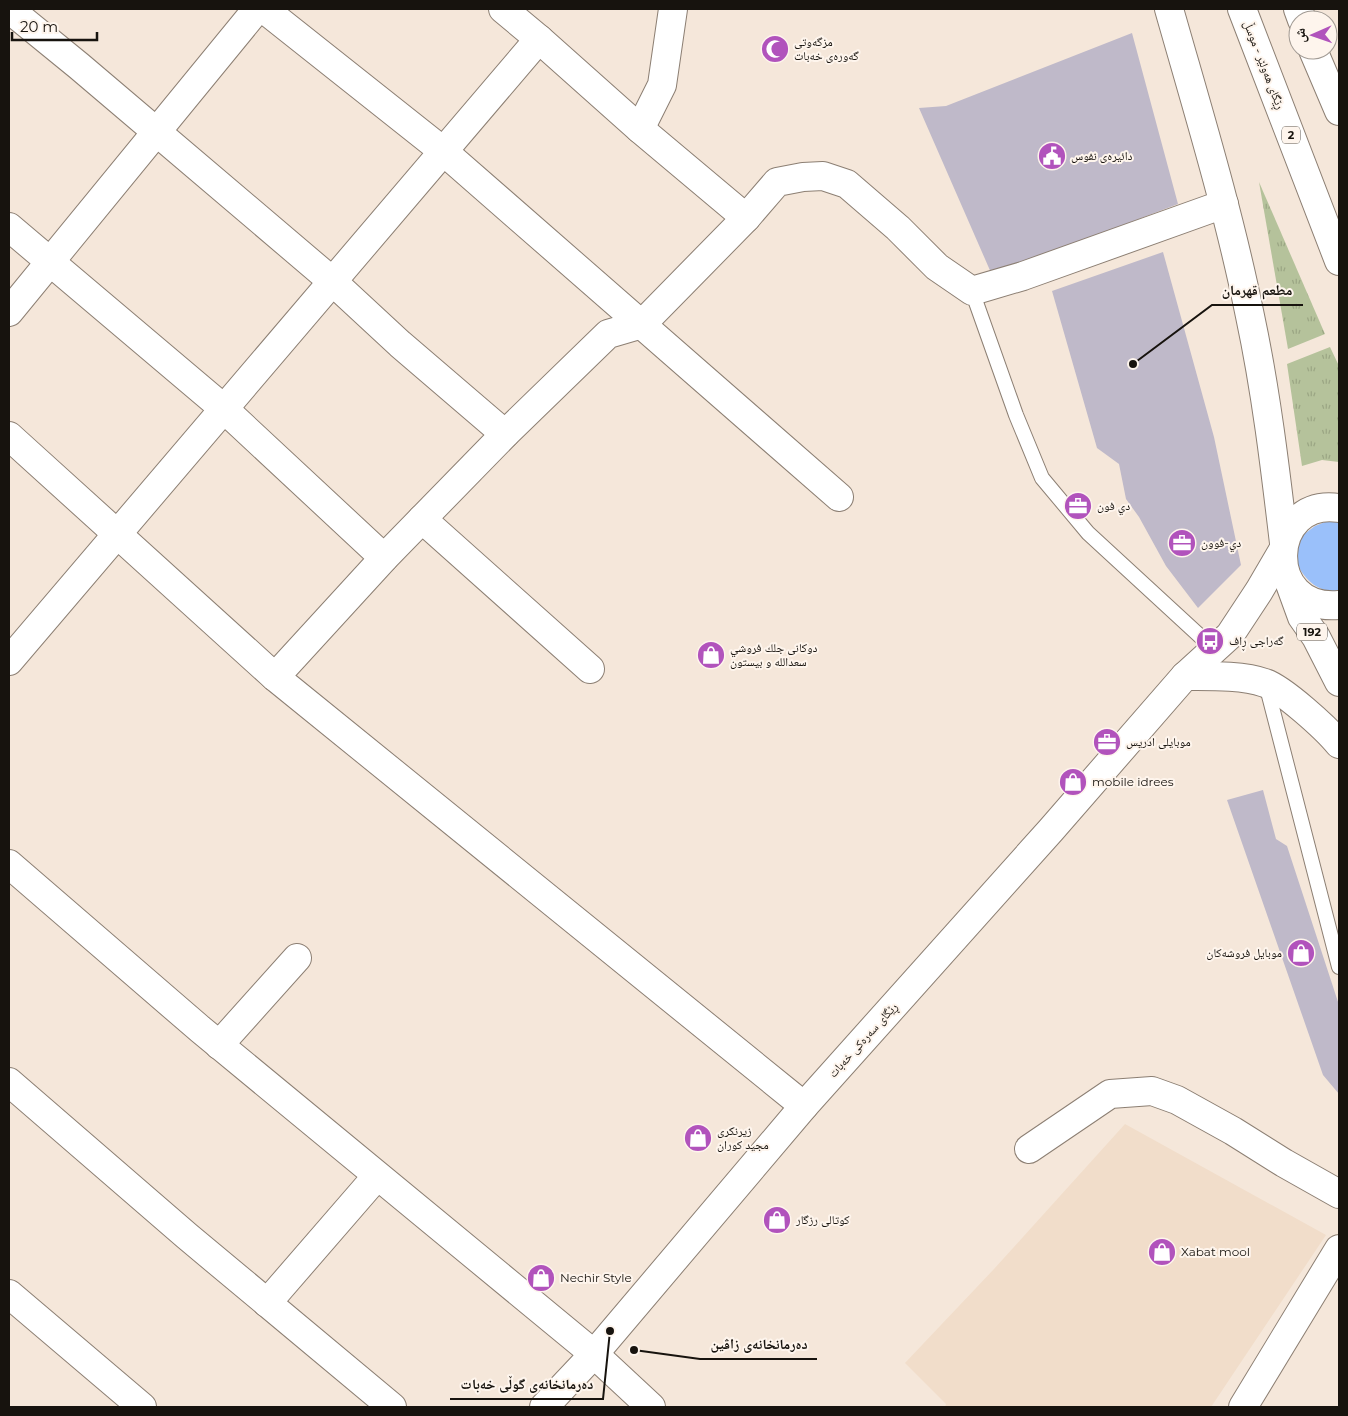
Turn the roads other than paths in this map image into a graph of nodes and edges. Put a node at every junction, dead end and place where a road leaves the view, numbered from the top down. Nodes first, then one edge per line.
1 (9, 9) edge
2 (258, 9) edge
3 (264, 9) edge
4 (502, 9) edge
5 (673, 9) edge
6 (1169, 9) edge
7 (1242, 9) edge
8 (539, 39) junction
9 (1317, 60) edge
10 (1339, 111) edge
11 (640, 129) junction
12 (155, 132) junction
13 (443, 152) junction
14 (1224, 204) junction
15 (746, 218) junction
16 (9, 227) edge
17 (1339, 261) edge
18 (50, 262) junction
19 (332, 281) junction
20 (972, 291) junction
21 (9, 312) edge
22 (642, 324) junction
23 (224, 408) junction
24 (505, 434) junction
25 (9, 436) edge
26 (839, 498) dead end
27 (1339, 508) edge
28 (422, 519) junction
29 (117, 534) junction
30 (1283, 546) junction
31 (384, 558) junction
32 (1288, 581) junction
33 (1339, 605) edge
34 (1214, 649) junction
35 (9, 661) edge
36 (590, 668) dead end
37 (1185, 676) junction
38 (275, 677) junction
39 (1339, 682) edge
40 (1266, 683) junction
41 (1339, 744) edge
42 (9, 864) edge
43 (297, 958) dead end
44 (1339, 966) edge
45 (219, 1045) junction
46 (9, 1082) edge
47 (804, 1106) junction
48 (1029, 1149) dead end
49 (377, 1176) junction
50 (1339, 1194) edge
51 (1339, 1249) edge
52 (9, 1294) edge
53 (268, 1303) junction
54 (594, 1354) junction
55 (142, 1407) edge
56 (392, 1407) edge
57 (544, 1407) edge
58 (652, 1407) edge
59 (1244, 1407) edge

1 - 12 main road
2 - 12 main road
3 - 13 main road
4 - 8 main road
5 - 11 main road
6 - 14 main road
7 - 17 main road, ڕێگای هەولێر - موسڵ / 2
8 - 11 main road
8 - 13 main road
9 - 10 main road
11 - 15 main road
12 - 18 main road
12 - 19 main road
13 - 19 main road
13 - 22 main road
14 - 20 main road
14 - 30 main road
15 - 20 main road
15 - 22 main road
16 - 18 main road
18 - 21 main road
18 - 23 main road
19 - 23 main road
19 - 24 main road
20 - 34 lane
22 - 24 main road
22 - 26 main road
23 - 29 main road
23 - 31 main road
24 - 28 main road
25 - 29 main road
27 - 30 main road, ڕێگای سەرەکی خەبات
28 - 31 main road
28 - 36 main road
29 - 35 main road
29 - 38 main road
30 - 32 main road
30 - 34 main road, ڕێگای سەرەکی خەبات
31 - 38 main road
32 - 33 main road
32 - 39 main road, 192
34 - 37 main road, ڕێگای سەرەکی خەبات
37 - 40 main road
37 - 47 main road, ڕێگای سەرەکی خەبات
38 - 47 main road
40 - 41 main road
40 - 44 lane
42 - 45 main road
43 - 45 main road
45 - 49 main road
46 - 53 main road
47 - 54 main road, ڕێگای سەرەکی خەبات
48 - 50 main road
49 - 53 main road
49 - 54 main road
51 - 59 main road
52 - 55 main road
53 - 56 main road
54 - 57 main road, ڕێگای سەرەکی خەبات
54 - 58 main road

